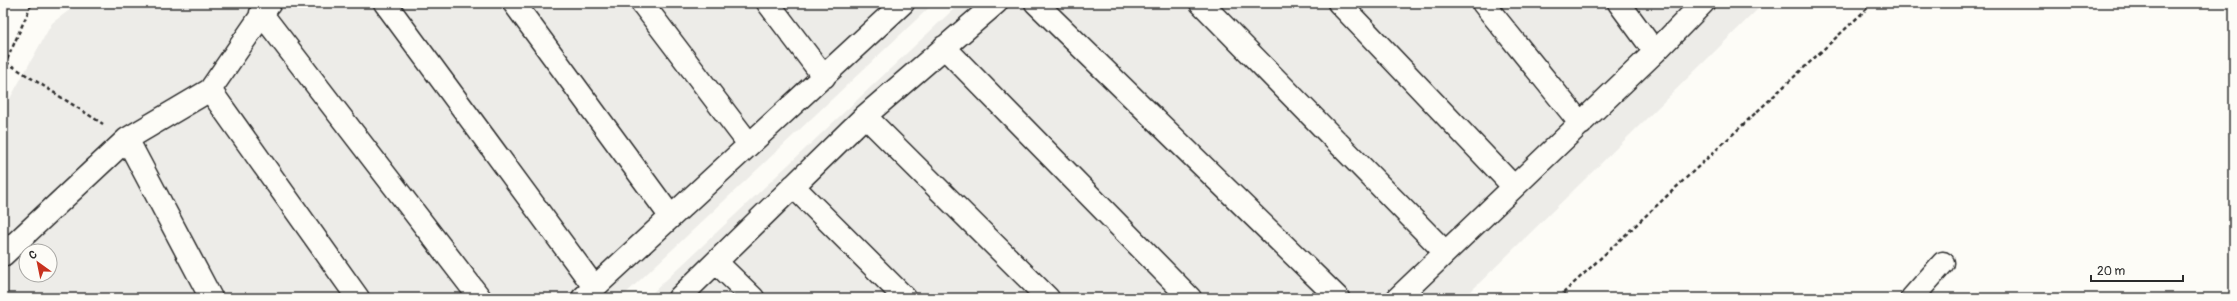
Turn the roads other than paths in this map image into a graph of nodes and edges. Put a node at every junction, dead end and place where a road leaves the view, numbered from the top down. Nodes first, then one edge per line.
1 (385, 3) edge
2 (514, 3) edge
3 (642, 3) edge
4 (768, 3) edge
5 (996, 3) edge
6 (1036, 3) edge
7 (1202, 3) edge
8 (1339, 3) edge
9 (1483, 3) edge
10 (1619, 3) edge
11 (1703, 3) edge
12 (900, 4) edge
13 (266, 8) edge
14 (944, 47) junction
15 (1655, 52) junction
16 (824, 77) junction
17 (210, 90) junction
18 (865, 116) junction
19 (1581, 124) junction
20 (127, 139) junction
21 (749, 144) junction
22 (793, 186) junction
23 (1513, 186) junction
24 (671, 217) junction
25 (1444, 252) junction
26 (3, 255) edge
27 (716, 262) junction
28 (1943, 263) dead end
29 (589, 293) edge
30 (211, 298) edge
31 (358, 298) edge
32 (480, 298) edge
33 (679, 298) edge
34 (753, 298) edge
35 (905, 298) edge
36 (1048, 298) edge
37 (1190, 298) edge
38 (1338, 298) edge
39 (1398, 298) edge
40 (1912, 298) edge

1 - 29 lane
2 - 24 lane
3 - 21 lane
4 - 16 lane
5 - 14 lane
6 - 38 lane
7 - 25 lane
8 - 23 lane
9 - 19 lane
10 - 15 lane
11 - 15 lane
12 - 16 lane
13 - 17 lane
13 - 32 lane
14 - 18 lane
14 - 37 lane
15 - 19 lane
16 - 21 lane
17 - 20 lane
17 - 31 lane
18 - 22 lane
18 - 36 lane
19 - 23 lane
20 - 26 lane
20 - 30 lane
21 - 24 lane
22 - 27 lane
22 - 35 lane
23 - 25 lane
24 - 29 lane
25 - 39 lane
27 - 33 lane
27 - 34 lane
28 - 40 lane

